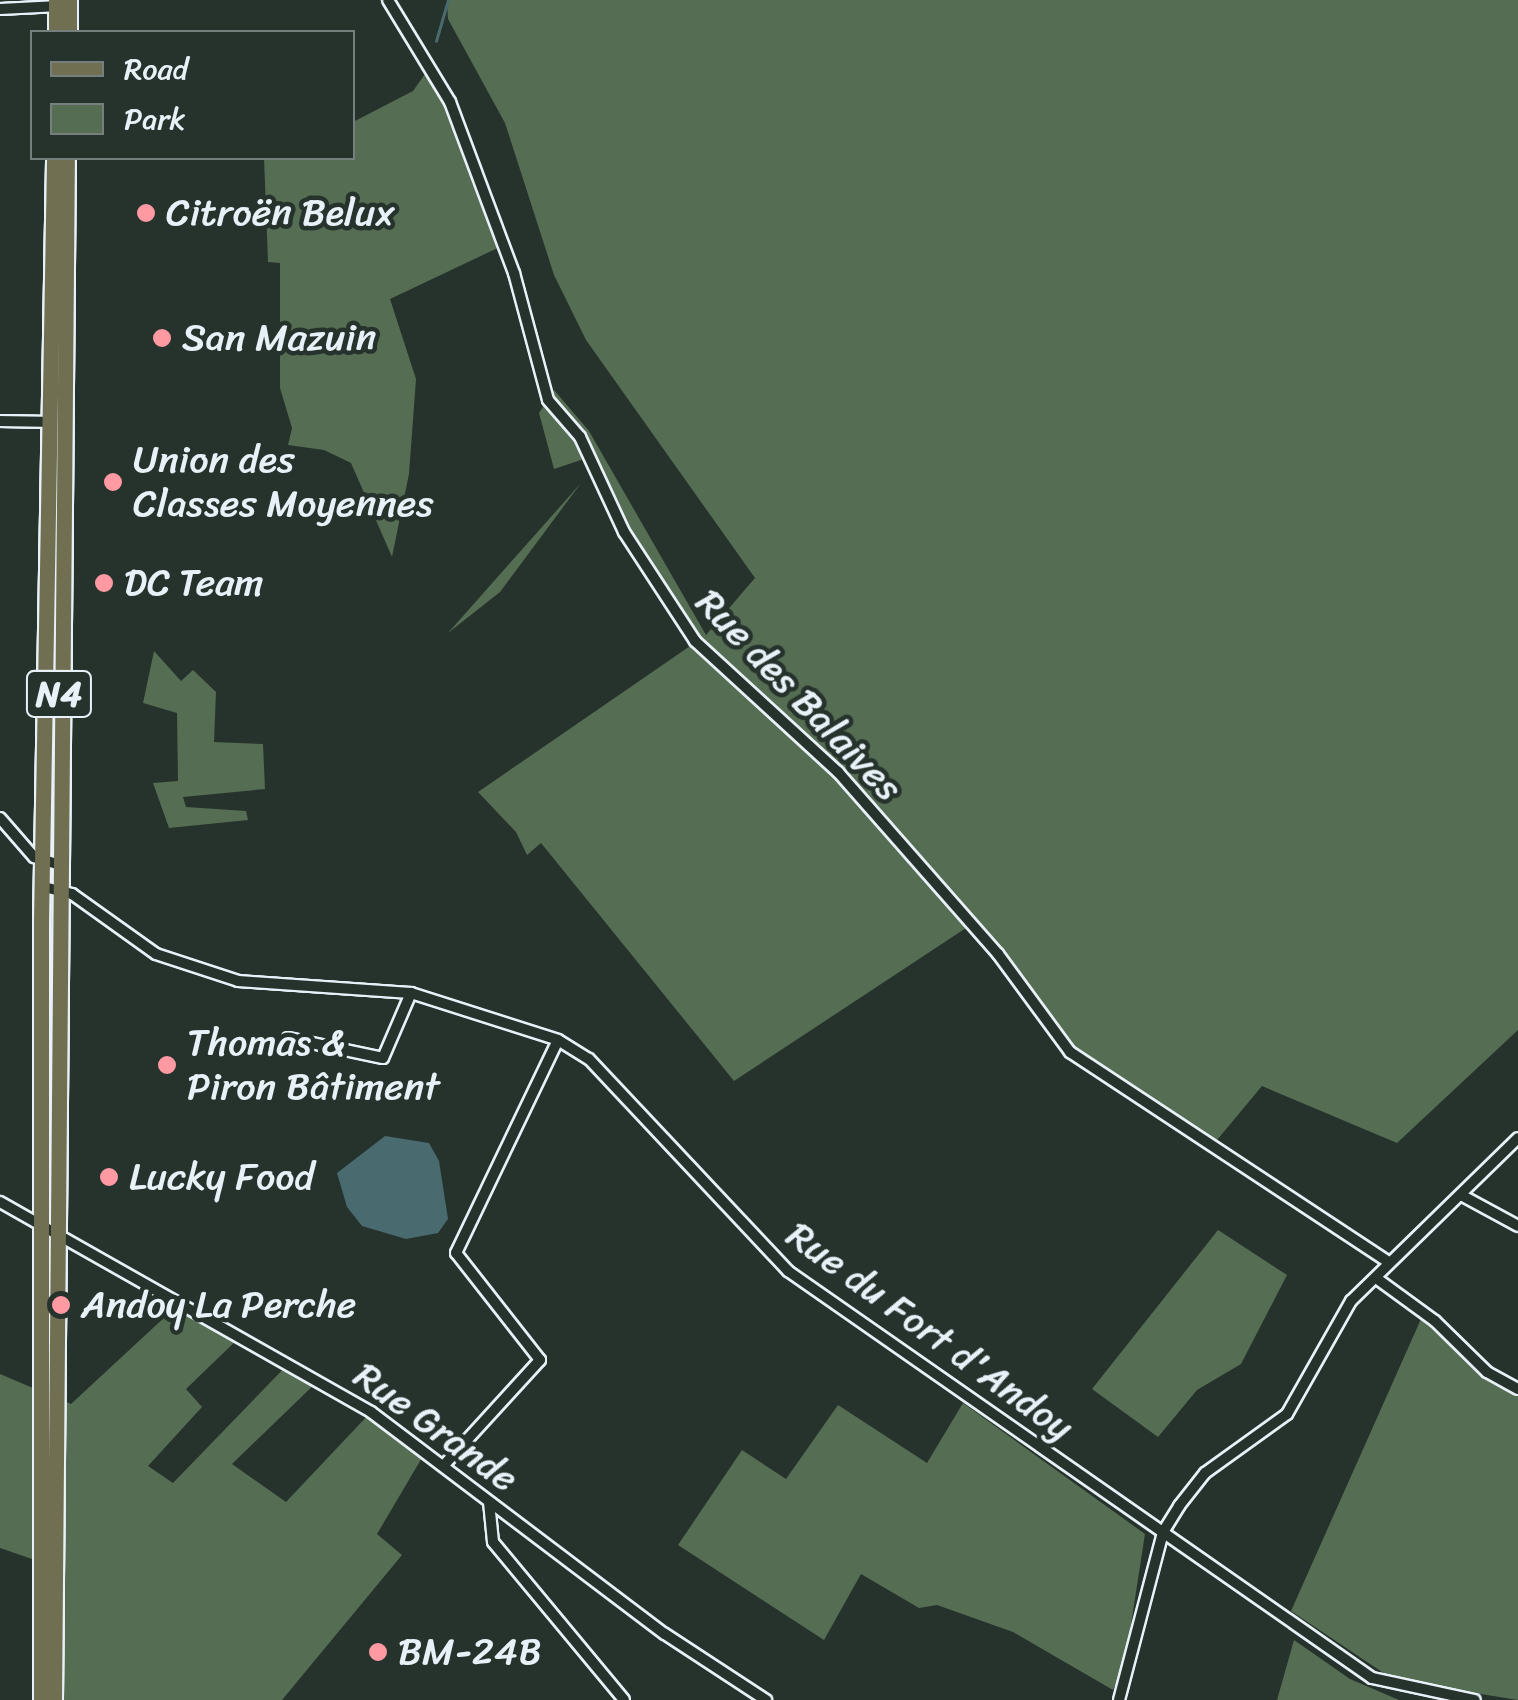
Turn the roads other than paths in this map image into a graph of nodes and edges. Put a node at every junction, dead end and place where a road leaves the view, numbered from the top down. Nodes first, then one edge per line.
1 (388, 0) edge
2 (63, 3) edge
3 (0, 8) edge
4 (56, 30) edge
5 (69, 30) edge
6 (54, 160) edge
7 (67, 160) edge
8 (0, 420) edge
9 (57, 422) junction
10 (0, 818) edge
11 (51, 864) junction
12 (51, 886) junction
13 (411, 992) junction
14 (288, 1038) dead end
15 (558, 1040) junction
16 (1518, 1138) edge
17 (1461, 1194) junction
18 (2, 1207) edge
19 (47, 1226) junction
20 (1518, 1226) edge
21 (1390, 1262) junction
22 (1376, 1278) junction
23 (1518, 1389) edge
24 (445, 1464) junction
25 (489, 1502) junction
26 (1163, 1532) junction
27 (41, 1700) edge
28 (54, 1700) edge
29 (624, 1700) edge
30 (766, 1700) edge
31 (1119, 1700) edge
32 (1474, 1700) edge

1 - 21 street, Rue des Balaives
2 - 3 street
2 - 4 main road
2 - 5 main road
6 - 9 main road, N4
7 - 9 main road, N4
8 - 9 street
9 - 11 main road, N4
10 - 11 street
11 - 12 main road, N4
12 - 13 street, Rue du Fort d'Andoy
12 - 19 main road, N4
13 - 14 street
13 - 15 street, Rue du Fort d'Andoy
15 - 24 street
15 - 26 street, Rue du Fort d'Andoy
16 - 17 street
17 - 20 street
17 - 21 street
18 - 19 street, Rue Grande
19 - 24 street, Rue Grande
19 - 27 main road, N4
19 - 28 main road, N4
21 - 22 street
22 - 23 street
22 - 26 street
24 - 25 street, Rue Grande
25 - 29 street
25 - 30 street, Rue Grande
26 - 31 street
26 - 32 street, Rue du Fort d'Andoy

